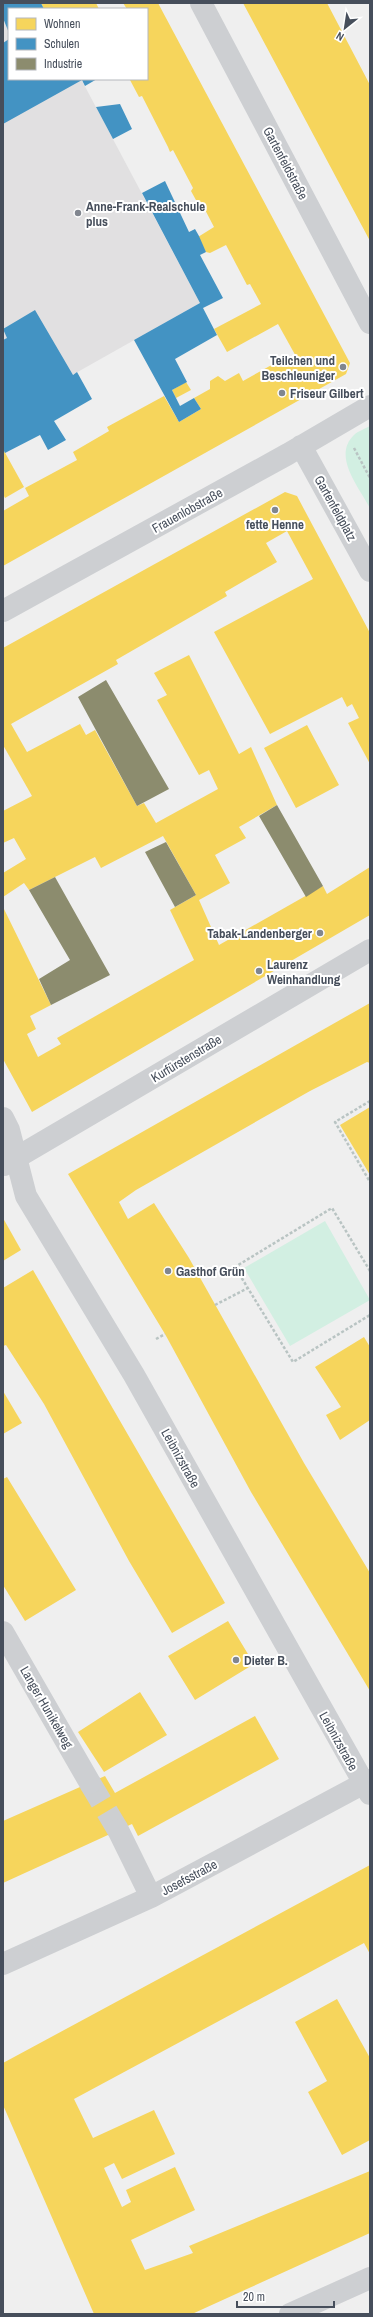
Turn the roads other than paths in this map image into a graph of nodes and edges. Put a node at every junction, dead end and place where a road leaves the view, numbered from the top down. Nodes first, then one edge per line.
1 (201, 3) edge
2 (370, 323) edge
3 (370, 406) edge
4 (301, 446) junction
5 (370, 571) edge
6 (3, 611) edge
7 (370, 950) edge
8 (3, 1118) edge
9 (9, 1162) edge
10 (3, 1632) edge
11 (90, 1783) tunnel mouth
12 (368, 1786) edge
13 (118, 1830) tunnel mouth
14 (151, 1896) junction
15 (3, 1964) edge
16 (370, 2278) edge
17 (290, 2314) edge

1 - 2 street, Gartenfeldstraße
3 - 4 street, Frauenlobstraße
4 - 5 street, Gartenfeldplatz
4 - 6 street, Frauenlobstraße
7 - 9 street, Kurfürstenstraße
8 - 9 street, Leibnizstraße
9 - 12 street, Leibnizstraße
10 - 11 street, Langer Hunikelweg
12 - 14 street, Josefsstraße
13 - 14 street
14 - 15 street, Josefsstraße
16 - 17 street

